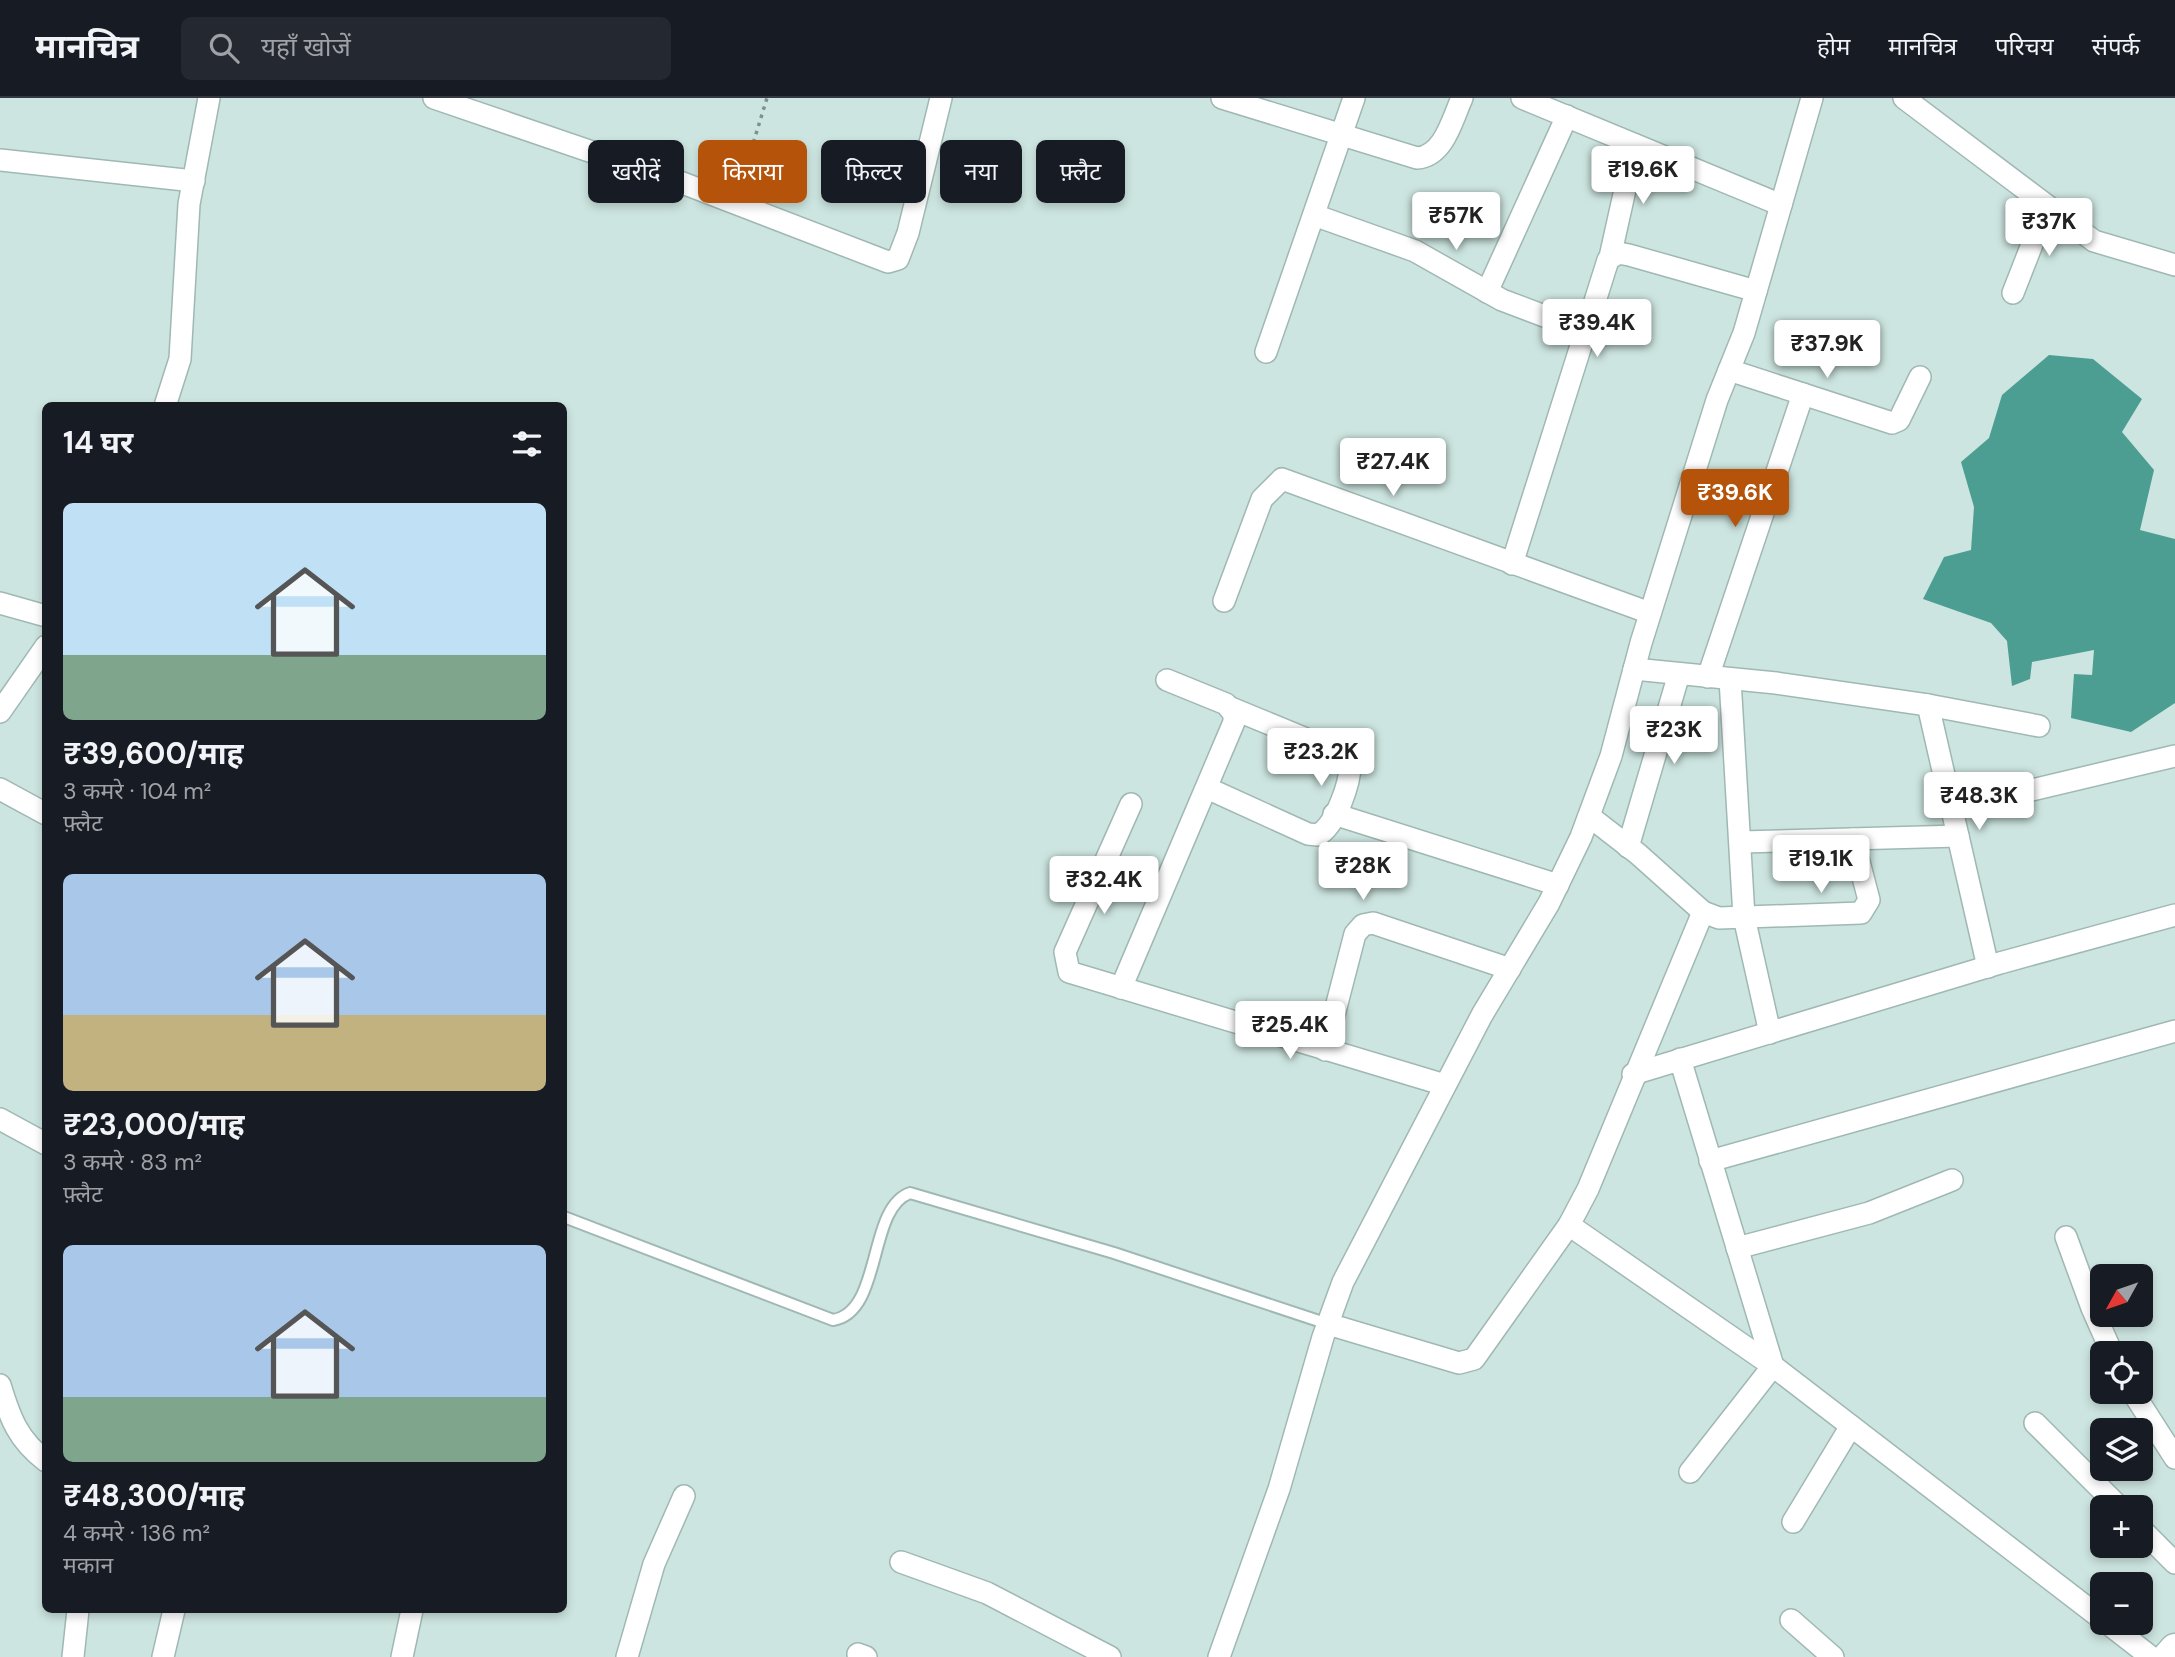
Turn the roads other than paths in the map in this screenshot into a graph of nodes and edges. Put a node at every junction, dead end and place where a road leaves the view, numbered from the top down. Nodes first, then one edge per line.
1 (209, 98) edge
2 (434, 98) edge
3 (941, 98) edge
4 (1222, 98) edge
5 (1354, 98) edge
6 (1462, 98) edge
7 (1522, 98) edge
8 (1812, 98) edge
9 (1904, 98) edge
10 (1567, 116) junction
11 (1341, 136) junction
12 (1635, 145) junction
13 (0, 160) edge
14 (194, 181) junction
15 (1781, 205) junction
16 (2047, 206) junction
17 (1314, 215) junction
18 (1610, 257) junction
19 (2175, 265) edge
20 (1756, 291) junction
21 (1487, 292) junction
22 (2013, 293) dead end
23 (1584, 331) junction
24 (1266, 352) dead end
25 (1729, 370) junction
26 (1920, 377) dead end
27 (1802, 394) junction
28 (166, 402) edge
29 (1512, 564) junction
30 (1224, 601) dead end
31 (0, 603) edge
32 (1650, 614) junction
33 (42, 615) edge
34 (42, 652) edge
35 (1634, 669) junction
36 (1679, 674) junction
37 (1708, 677) junction
38 (1730, 679) junction
39 (1167, 680) dead end
40 (1928, 705) junction
41 (1231, 708) junction
42 (0, 712) edge
43 (2039, 726) dead end
44 (2175, 757) edge
45 (1207, 788) junction
46 (0, 789) edge
47 (1131, 804) dead end
48 (1952, 809) junction
49 (42, 812) edge
50 (1334, 814) junction
51 (1589, 816) junction
52 (1958, 836) junction
53 (1853, 839) junction
54 (1741, 842) junction
55 (1628, 847) junction
56 (1558, 885) junction
57 (1703, 912) junction
58 (2175, 915) edge
59 (1744, 917) junction
60 (1988, 967) junction
61 (1510, 968) junction
62 (1121, 988) junction
63 (2175, 1031) edge
64 (1770, 1033) junction
65 (1325, 1050) junction
66 (1680, 1059) junction
67 (1633, 1074) junction
68 (1445, 1086) junction
69 (0, 1119) edge
70 (42, 1142) edge
71 (1710, 1161) junction
72 (1952, 1180) dead end
73 (567, 1218) edge
74 (1569, 1225) junction
75 (2066, 1237) dead end
76 (1737, 1248) junction
77 (1328, 1324) junction
78 (2107, 1341) edge
79 (1773, 1366) junction
80 (0, 1385) edge
81 (2140, 1404) edge
82 (2035, 1423) dead end
83 (1852, 1426) junction
84 (42, 1458) edge
85 (2175, 1458) edge
86 (1690, 1472) dead end
87 (2107, 1495) edge
88 (684, 1496) dead end
89 (1793, 1522) dead end
90 (2153, 1541) edge
91 (901, 1562) dead end
92 (2175, 1563) edge
93 (2090, 1610) edge
94 (78, 1613) edge
95 (173, 1613) edge
96 (411, 1613) edge
97 (1791, 1619) dead end
98 (2130, 1635) edge
99 (2167, 1655) edge
100 (73, 1657) edge
101 (163, 1657) edge
102 (402, 1657) edge
103 (626, 1657) edge
104 (1110, 1657) edge
105 (1219, 1657) edge
106 (1833, 1657) edge

1 - 14 street
2 - 3 street
4 - 11 street
5 - 11 street
6 - 11 street
7 - 10 street
8 - 15 street
9 - 16 street
10 - 12 street
10 - 21 street
11 - 17 street
12 - 15 street
12 - 18 street
13 - 14 street
14 - 28 street
15 - 20 street
16 - 19 street
16 - 22 street
17 - 21 street
17 - 24 street
18 - 20 street
18 - 23 street
20 - 25 street
21 - 23 street
23 - 29 street
25 - 27 street
25 - 32 street
26 - 27 street
27 - 37 street
29 - 30 street
29 - 32 street
31 - 33 street
32 - 35 street
34 - 42 street
35 - 36 street
35 - 51 street
36 - 37 street
36 - 55 street
37 - 38 street
38 - 40 street
38 - 54 street
39 - 41 street
40 - 43 street
40 - 48 street
41 - 45 street
41 - 50 street
44 - 48 street
45 - 50 street
45 - 62 street
46 - 49 street
47 - 62 street
48 - 52 street
50 - 56 street
51 - 55 street
51 - 56 street
52 - 53 street
52 - 60 street
53 - 54 street
53 - 59 street
54 - 59 street
55 - 57 street
56 - 61 street
57 - 59 street
57 - 67 street
58 - 60 street
59 - 64 street
60 - 64 street
61 - 65 street
61 - 68 street
62 - 65 street
63 - 71 street
64 - 66 street
65 - 68 street
66 - 67 street
66 - 71 street
67 - 74 street
68 - 77 street
69 - 70 street
71 - 76 street
72 - 76 street
73 - 77 lane
74 - 77 street
74 - 79 street
75 - 78 street
76 - 79 street
77 - 105 street
79 - 83 street
79 - 86 street
80 - 84 street
81 - 85 street
82 - 87 street
83 - 89 street
83 - 93 street
88 - 103 street
90 - 92 street
91 - 104 street
94 - 100 street
95 - 101 street
96 - 102 street
97 - 106 street
98 - 99 street

